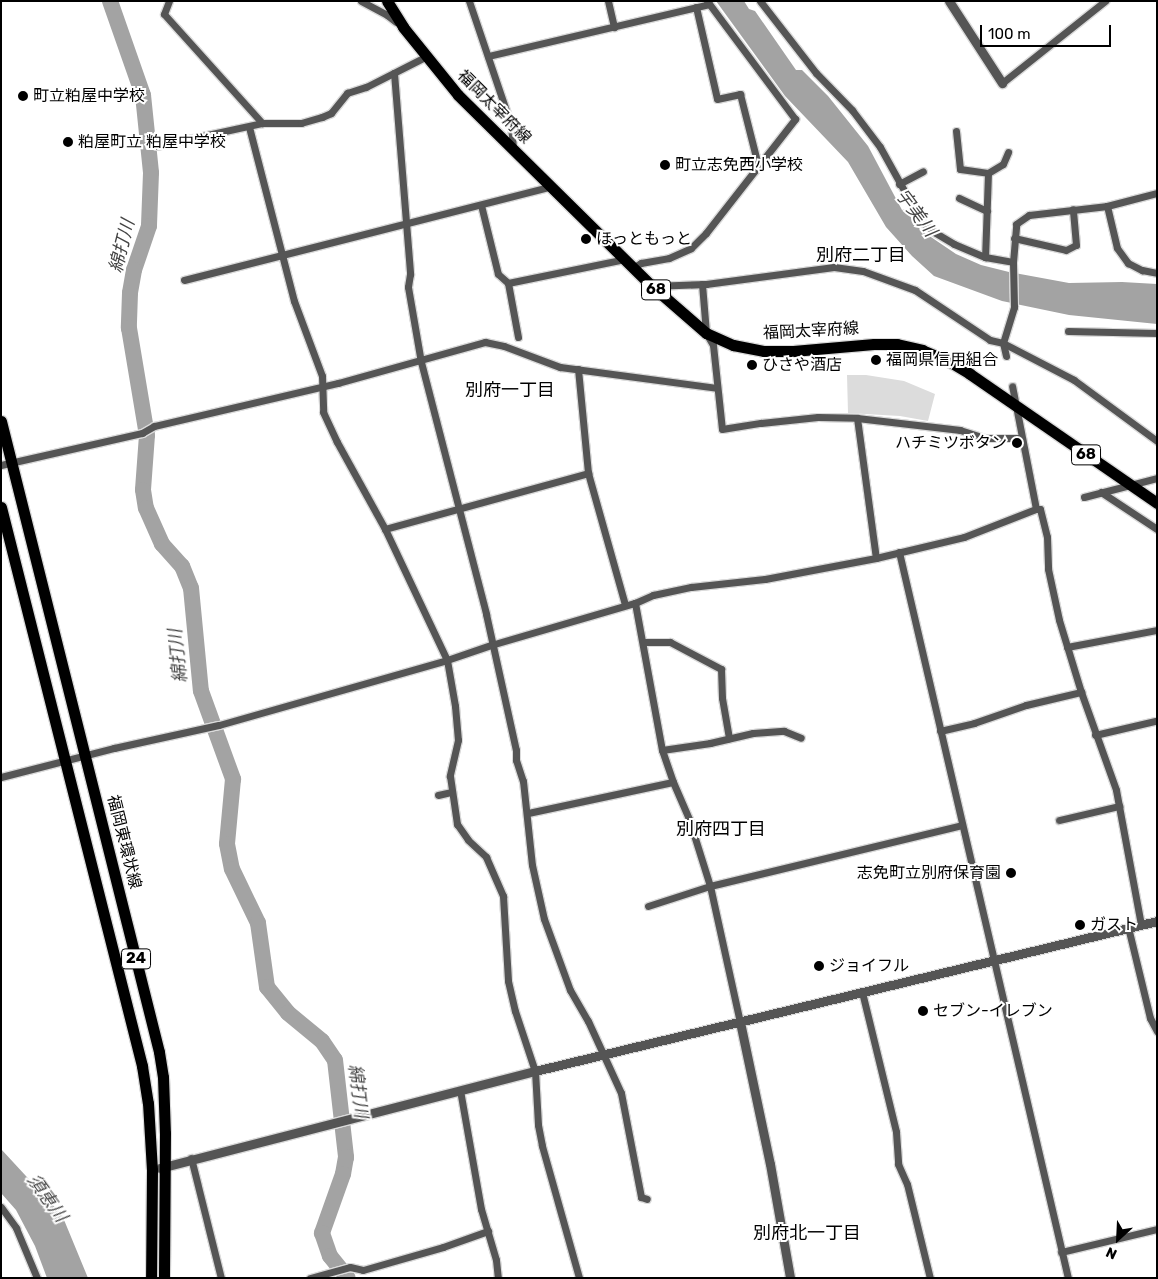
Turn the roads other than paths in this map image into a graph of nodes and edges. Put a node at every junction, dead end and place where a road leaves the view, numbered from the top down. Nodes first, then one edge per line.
1 (169, 1) edge
2 (361, 1) edge
3 (387, 1) edge
4 (469, 1) edge
5 (608, 1) edge
6 (760, 1) edge
7 (950, 1) edge
8 (1105, 1) edge
9 (708, 3) edge
10 (696, 7) junction
11 (614, 27) junction
12 (402, 28) junction
13 (488, 56) junction
14 (425, 57) junction
15 (394, 73) junction
16 (1002, 83) joint
17 (262, 123) junction
18 (249, 127) junction
19 (956, 131) dead end
20 (156, 146) dead end
21 (513, 149) junction
22 (1008, 152) dead end
23 (758, 165) junction
24 (923, 171) dead end
25 (988, 173) junction
26 (899, 184) junction
27 (552, 186) junction
28 (1157, 193) edge
29 (959, 198) dead end
30 (481, 205) junction
31 (1107, 206) junction
32 (1072, 209) junction
33 (986, 211) junction
34 (405, 222) junction
35 (1014, 238) junction
36 (282, 255) junction
37 (985, 257) junction
38 (625, 259) junction
39 (1013, 265) junction
40 (634, 268) junction
41 (1157, 273) edge
42 (184, 280) dead end
43 (508, 283) junction
44 (702, 284) junction
45 (652, 286) junction
46 (1068, 331) dead end
47 (706, 333) junction
48 (1157, 333) edge
49 (518, 337) dead end
50 (1003, 343) junction
51 (1006, 356) dead end
52 (421, 362) junction
53 (578, 369) junction
54 (323, 386) junction
55 (1012, 386) dead end
56 (717, 388) junction
57 (1016, 406) junction
58 (857, 418) junction
59 (1, 421) edge
60 (1021, 438) junction
61 (1157, 441) edge
62 (7, 464) edge
63 (588, 473) junction
64 (1157, 478) edge
65 (1128, 484) junction
66 (1100, 492) junction
67 (1084, 497) dead end
68 (1157, 503) edge
69 (1, 507) edge
70 (1036, 509) junction
71 (458, 510) junction
72 (385, 529) junction
73 (1157, 529) edge
74 (899, 552) junction
75 (876, 558) junction
76 (635, 603) junction
77 (625, 605) junction
78 (1157, 630) edge
79 (644, 642) junction
80 (491, 645) junction
81 (1067, 647) junction
82 (447, 660) junction
83 (1081, 692) junction
84 (1155, 721) dead end
85 (940, 731) junction
86 (1095, 735) junction
87 (729, 738) junction
88 (801, 738) dead end
89 (662, 750) junction
90 (85, 756) junction
91 (65, 762) junction
92 (1, 778) edge
93 (673, 782) junction
94 (451, 792) junction
95 (438, 795) dead end
96 (1119, 806) junction
97 (528, 813) junction
98 (1059, 820) dead end
99 (962, 825) junction
100 (710, 886) junction
101 (648, 906) dead end
102 (1157, 921) edge
103 (1141, 925) junction
104 (1128, 928) junction
105 (993, 960) junction
106 (862, 992) junction
107 (740, 1022) junction
108 (1157, 1031) edge
109 (602, 1055) junction
110 (535, 1071) junction
111 (460, 1090) junction
112 (191, 1158) junction
113 (165, 1166) junction
114 (152, 1170) junction
115 (646, 1199) dead end
116 (1, 1207) edge
117 (488, 1230) junction
118 (1157, 1230) edge
119 (1061, 1252) junction
120 (37, 1278) edge
121 (151, 1278) edge
122 (164, 1278) edge
123 (221, 1278) edge
124 (310, 1278) edge
125 (498, 1278) edge
126 (579, 1278) edge
127 (790, 1278) edge
128 (930, 1278) edge
129 (1068, 1278) edge

1 - 17 street
2 - 12 street
3 - 12 main road, 福岡太宰府線 / 68
4 - 13 street
5 - 11 street
6 - 26 street
7 - 16 street
8 - 16 street
9 - 10 street
9 - 23 street
10 - 11 street
10 - 23 street
11 - 13 street
12 - 14 main road, 福岡太宰府線 / 68
13 - 21 street
14 - 15 street
14 - 21 main road, 福岡太宰府線 / 68
15 - 17 street
15 - 34 street
17 - 18 street
18 - 20 street
18 - 36 street
19 - 25 street
21 - 27 main road, 福岡太宰府線 / 68
22 - 25 street
23 - 40 street
24 - 26 street
25 - 33 street
26 - 37 street
27 - 30 street
27 - 38 main road, 福岡太宰府線 / 68
28 - 31 street
29 - 33 street
30 - 34 street
30 - 43 street
31 - 32 street
31 - 41 street
32 - 35 street
32 - 35 street
33 - 37 street
34 - 36 street
34 - 52 street
35 - 39 street
36 - 42 street
36 - 54 street
37 - 39 street
38 - 40 main road, 福岡太宰府線 / 68
38 - 43 street
39 - 50 street
40 - 45 main road, 福岡太宰府線 / 68
43 - 49 street
44 - 45 street
44 - 47 street
44 - 50 street
45 - 47 main road, 福岡太宰府線 / 68
46 - 48 street
47 - 56 street
47 - 57 main road, 福岡太宰府線 / 68
50 - 51 street
50 - 61 street
52 - 53 street
52 - 54 street
52 - 71 street
53 - 56 street
53 - 63 street
54 - 62 street
54 - 72 street
55 - 57 street
56 - 58 street
57 - 60 street
57 - 65 main road, 福岡太宰府線 / 68
58 - 60 street
58 - 75 street
59 - 62 main road, 福岡東環状線 / 24
60 - 70 street
62 - 90 main road, 福岡東環状線 / 24
63 - 71 street
63 - 77 street
64 - 65 street
65 - 66 street
65 - 68 main road, 福岡太宰府線 / 68
66 - 67 street
66 - 73 street
69 - 91 main road, 24
70 - 74 street
70 - 81 street
71 - 72 street
71 - 80 street
72 - 82 street
74 - 75 street
74 - 85 street
75 - 76 street
76 - 77 street
76 - 79 street
77 - 80 street
78 - 81 street
79 - 87 street
79 - 89 street
80 - 82 street
80 - 97 street
81 - 83 street
82 - 90 street
82 - 94 street
83 - 85 street
83 - 86 street
84 - 86 street
85 - 99 street
86 - 96 street
87 - 88 street
87 - 89 street
89 - 93 street
90 - 91 street
90 - 113 main road, 福岡東環状線 / 24
91 - 92 street
91 - 114 main road, 24
93 - 97 street
93 - 100 street
94 - 95 street
94 - 110 street
96 - 98 street
96 - 103 street
97 - 109 street
99 - 100 street
99 - 105 street
100 - 101 street
100 - 107 street
102 - 103 street
103 - 104 street
104 - 105 street
104 - 108 street
105 - 106 street
105 - 119 street
106 - 107 street
106 - 128 street
107 - 109 street
107 - 127 street
109 - 110 street
109 - 115 street
110 - 111 street
110 - 126 street
111 - 112 street
111 - 117 street
112 - 113 street
112 - 123 street
113 - 114 street
113 - 122 main road, 福岡東環状線 / 24
114 - 121 main road, 24
116 - 120 street
117 - 124 street
117 - 125 street
118 - 119 street
119 - 129 street

